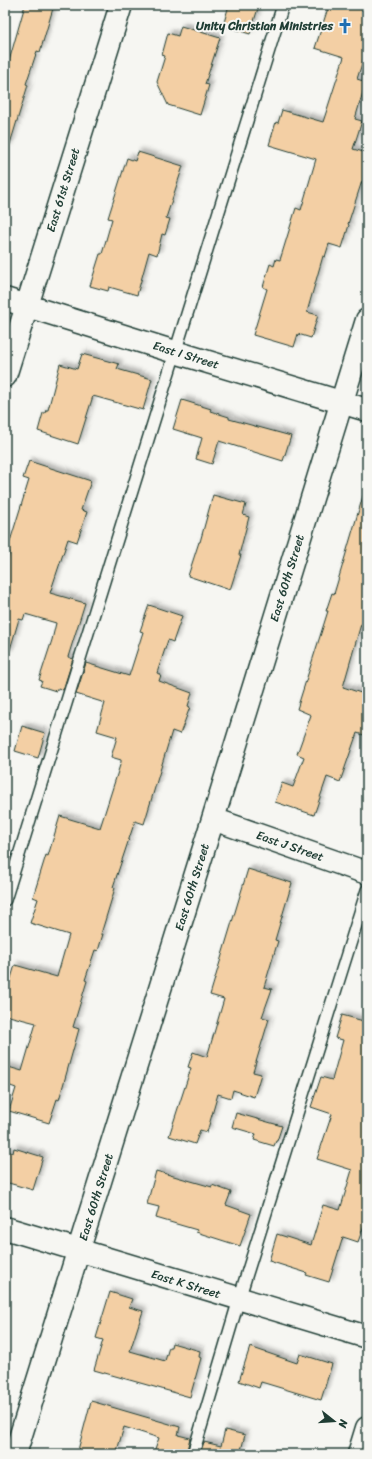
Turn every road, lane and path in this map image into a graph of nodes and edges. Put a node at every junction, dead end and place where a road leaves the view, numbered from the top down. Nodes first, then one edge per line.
1 (120, 5) edge
2 (283, 5) edge
3 (5, 299) edge
4 (27, 305) junction
5 (367, 320) edge
6 (175, 352) junction
7 (5, 376) edge
8 (341, 402) junction
9 (367, 410) edge
10 (214, 819) junction
11 (367, 873) edge
12 (367, 890) edge
13 (5, 900) edge
14 (5, 1228) edge
15 (79, 1252) junction
16 (239, 1299) junction
17 (367, 1337) edge
18 (367, 1428) edge
19 (15, 1454) edge
20 (193, 1454) edge
21 (359, 1454) edge

1 - 4 street, East 61st Street
2 - 6 lane
3 - 4 street, East I Street
4 - 6 street, East I Street
4 - 7 street, East 61st Street
5 - 8 street, East 60th Street
6 - 8 street, East I Street
6 - 13 lane
8 - 9 street, East I Street
8 - 10 street, East 60th Street
10 - 11 street, East J Street
10 - 15 street, East 60th Street
12 - 16 lane
14 - 15 street, East K Street
15 - 16 street, East K Street
15 - 19 street, East 60th Street
16 - 17 street, East K Street
16 - 20 lane
18 - 21 street

